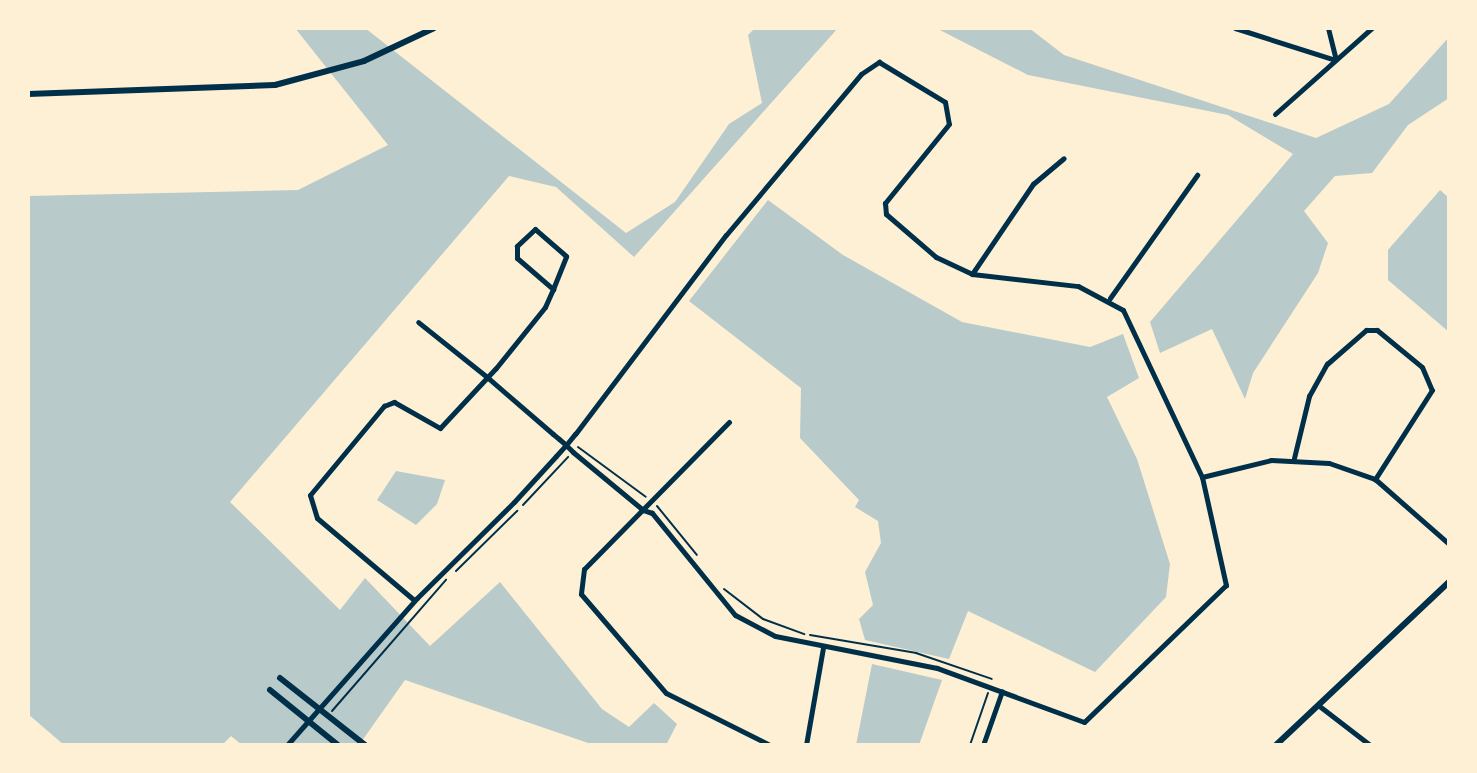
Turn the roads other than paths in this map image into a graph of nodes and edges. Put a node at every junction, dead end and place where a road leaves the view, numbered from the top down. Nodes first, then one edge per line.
1 (434, 28) edge
2 (1235, 28) edge
3 (1328, 28) edge
4 (1372, 28) edge
5 (1336, 60) junction
6 (28, 94) edge
7 (1275, 114) dead end
8 (1064, 158) dead end
9 (1197, 175) dead end
10 (972, 274) junction
11 (553, 289) junction
12 (1110, 298) junction
13 (418, 322) dead end
14 (487, 377) junction
15 (729, 422) dead end
16 (566, 445) junction
17 (1294, 458) junction
18 (1202, 477) junction
19 (1375, 479) junction
20 (643, 510) junction
21 (1449, 544) edge
22 (1449, 582) edge
23 (414, 600) junction
24 (823, 648) junction
25 (280, 678) dead end
26 (270, 690) dead end
27 (1002, 691) junction
28 (1318, 705) junction
29 (319, 711) junction
30 (309, 722) junction
31 (287, 745) edge
32 (338, 745) edge
33 (365, 745) edge
34 (770, 745) edge
35 (806, 745) edge
36 (983, 745) edge
37 (1276, 745) edge
38 (1370, 745) edge

1 - 6 street
2 - 5 street
3 - 5 street
4 - 5 street
5 - 7 street
8 - 10 street
9 - 12 street
10 - 12 street
10 - 16 street
11 - 11 street
11 - 14 street
12 - 18 street
13 - 14 street
14 - 16 street
14 - 23 street
15 - 20 street
16 - 20 street
16 - 23 street
17 - 18 street
17 - 19 street
17 - 19 street
18 - 27 street
19 - 21 street
20 - 24 street
20 - 34 street
22 - 28 street
23 - 29 street
24 - 27 street
24 - 35 street
25 - 29 street
26 - 30 street
27 - 36 street
28 - 37 street
28 - 38 street
29 - 30 street
29 - 33 street
30 - 31 street
30 - 32 street

